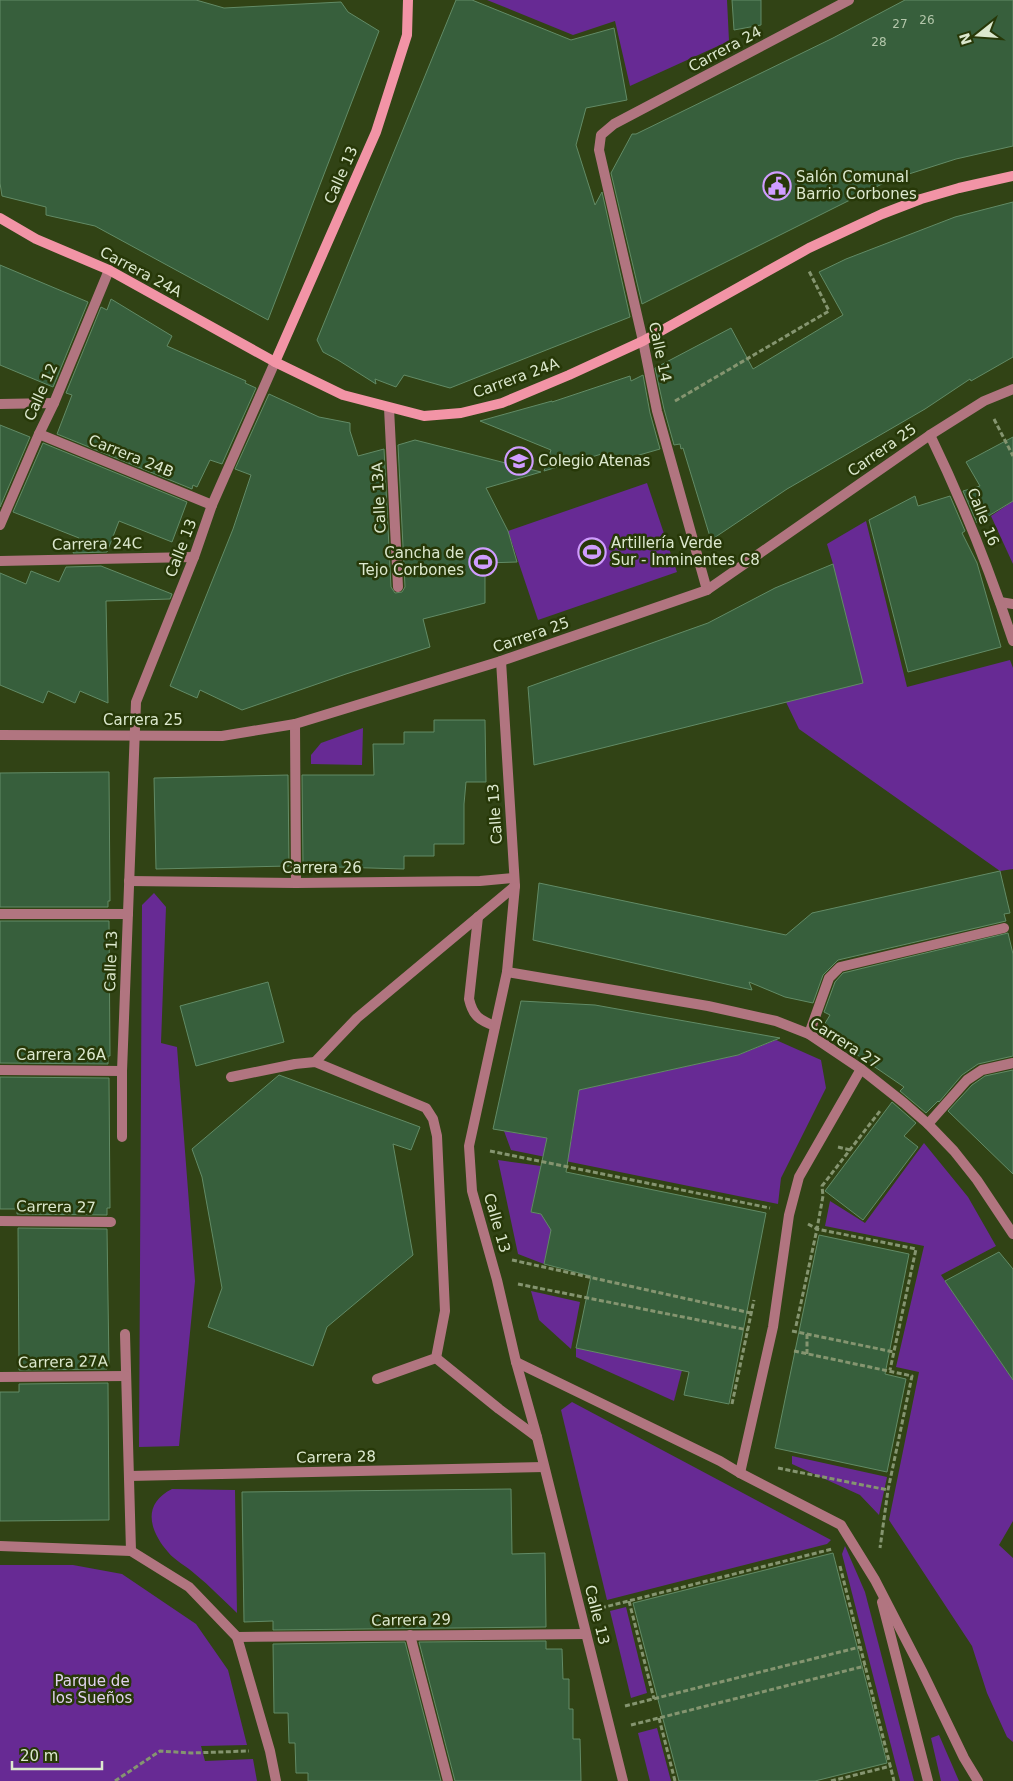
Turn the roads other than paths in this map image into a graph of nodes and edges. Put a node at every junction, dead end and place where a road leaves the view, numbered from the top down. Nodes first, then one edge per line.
1 (408, 0) edge
2 (849, 0) edge
3 (614, 124) joint
4 (1013, 176) edge
5 (0, 218) edge
6 (109, 270) junction
7 (643, 341) junction
8 (275, 362) junction
9 (1013, 389) edge
10 (54, 403) junction
11 (0, 404) edge
12 (389, 408) junction
13 (39, 434) junction
14 (930, 435) junction
15 (212, 505) junction
16 (0, 525) edge
17 (194, 556) junction
18 (0, 561) edge
19 (398, 587) dead end
20 (707, 590) junction
21 (1000, 602) junction
22 (1013, 604) edge
23 (1013, 641) edge
24 (501, 661) junction
25 (295, 724) junction
26 (0, 735) edge
27 (134, 735) junction
28 (129, 881) junction
29 (515, 882) junction
30 (296, 884) junction
31 (0, 914) edge
32 (128, 914) junction
33 (478, 917) junction
34 (1004, 928) dead end
35 (507, 972) junction
36 (495, 1026) junction
37 (809, 1034) junction
38 (315, 1062) junction
39 (1013, 1063) edge
40 (861, 1069) junction
41 (0, 1070) edge
42 (122, 1071) junction
43 (231, 1077) dead end
44 (928, 1124) junction
45 (122, 1137) dead end
46 (0, 1221) edge
47 (111, 1222) dead end
48 (1013, 1234) edge
49 (125, 1334) dead end
50 (436, 1358) junction
51 (516, 1362) junction
52 (126, 1376) junction
53 (0, 1377) edge
54 (377, 1379) dead end
55 (538, 1437) junction
56 (544, 1467) junction
57 (740, 1473) junction
58 (129, 1476) junction
59 (0, 1546) edge
60 (131, 1551) junction
61 (875, 1580) junction
62 (586, 1634) junction
63 (410, 1635) junction
64 (237, 1637) junction
65 (276, 1781) edge
66 (448, 1781) edge
67 (623, 1781) edge
68 (928, 1781) edge
69 (978, 1781) edge

1 - 8 street, Calle 13
2 - 3 street, Carrera 24
3 - 7 street, Calle 14
4 - 7 street, Carrera 24A
5 - 6 street, Carrera 24A
6 - 8 street, Carrera 24A
6 - 10 street, Calle 12
7 - 12 street, Carrera 24A
7 - 20 street, Calle 14
8 - 12 street, Carrera 24A
8 - 15 street, Calle 13
9 - 14 street, Carrera 25
10 - 11 street
10 - 13 street, Calle 12
12 - 19 street, Calle 13A
13 - 15 street, Carrera 24B
13 - 16 street, Calle 12
14 - 20 street, Carrera 25
14 - 21 street, Calle 16
15 - 17 street, Calle 13
17 - 18 street, Carrera 24C
17 - 27 street, Calle 13
20 - 24 street, Carrera 25
21 - 22 street
21 - 23 street, Calle 16
24 - 25 street, Carrera 25
24 - 29 street, Calle 13
25 - 27 street, Carrera 25
25 - 30 street
26 - 27 street, Carrera 25
27 - 28 street, Calle 13
28 - 30 street, Carrera 26
28 - 32 street, Calle 13
29 - 30 street, Carrera 26
29 - 33 street
29 - 35 street, Calle 13
31 - 32 street
32 - 42 street, Calle 13
33 - 36 street
33 - 38 street
34 - 37 street
35 - 36 street, Calle 13
35 - 37 street, Carrera 27
36 - 51 street, Calle 13
37 - 40 street, Carrera 27
38 - 43 street
38 - 50 street
39 - 44 street
40 - 44 street, Carrera 27
40 - 57 street
41 - 42 street, Carrera 26A
42 - 45 street, Calle 13
44 - 48 street, Carrera 27
46 - 47 street, Carrera 27
49 - 52 street
50 - 54 street
50 - 55 street
51 - 55 street, Calle 13
51 - 57 street
52 - 53 street, Carrera 27A
52 - 58 street
55 - 56 street, Calle 13
56 - 58 street, Carrera 28
56 - 62 street, Calle 13
57 - 61 street
58 - 60 street
59 - 60 street
60 - 64 street
61 - 68 street
61 - 69 street
62 - 63 street, Carrera 29
62 - 67 street, Calle 13
63 - 64 street, Carrera 29
63 - 66 street
64 - 65 street

